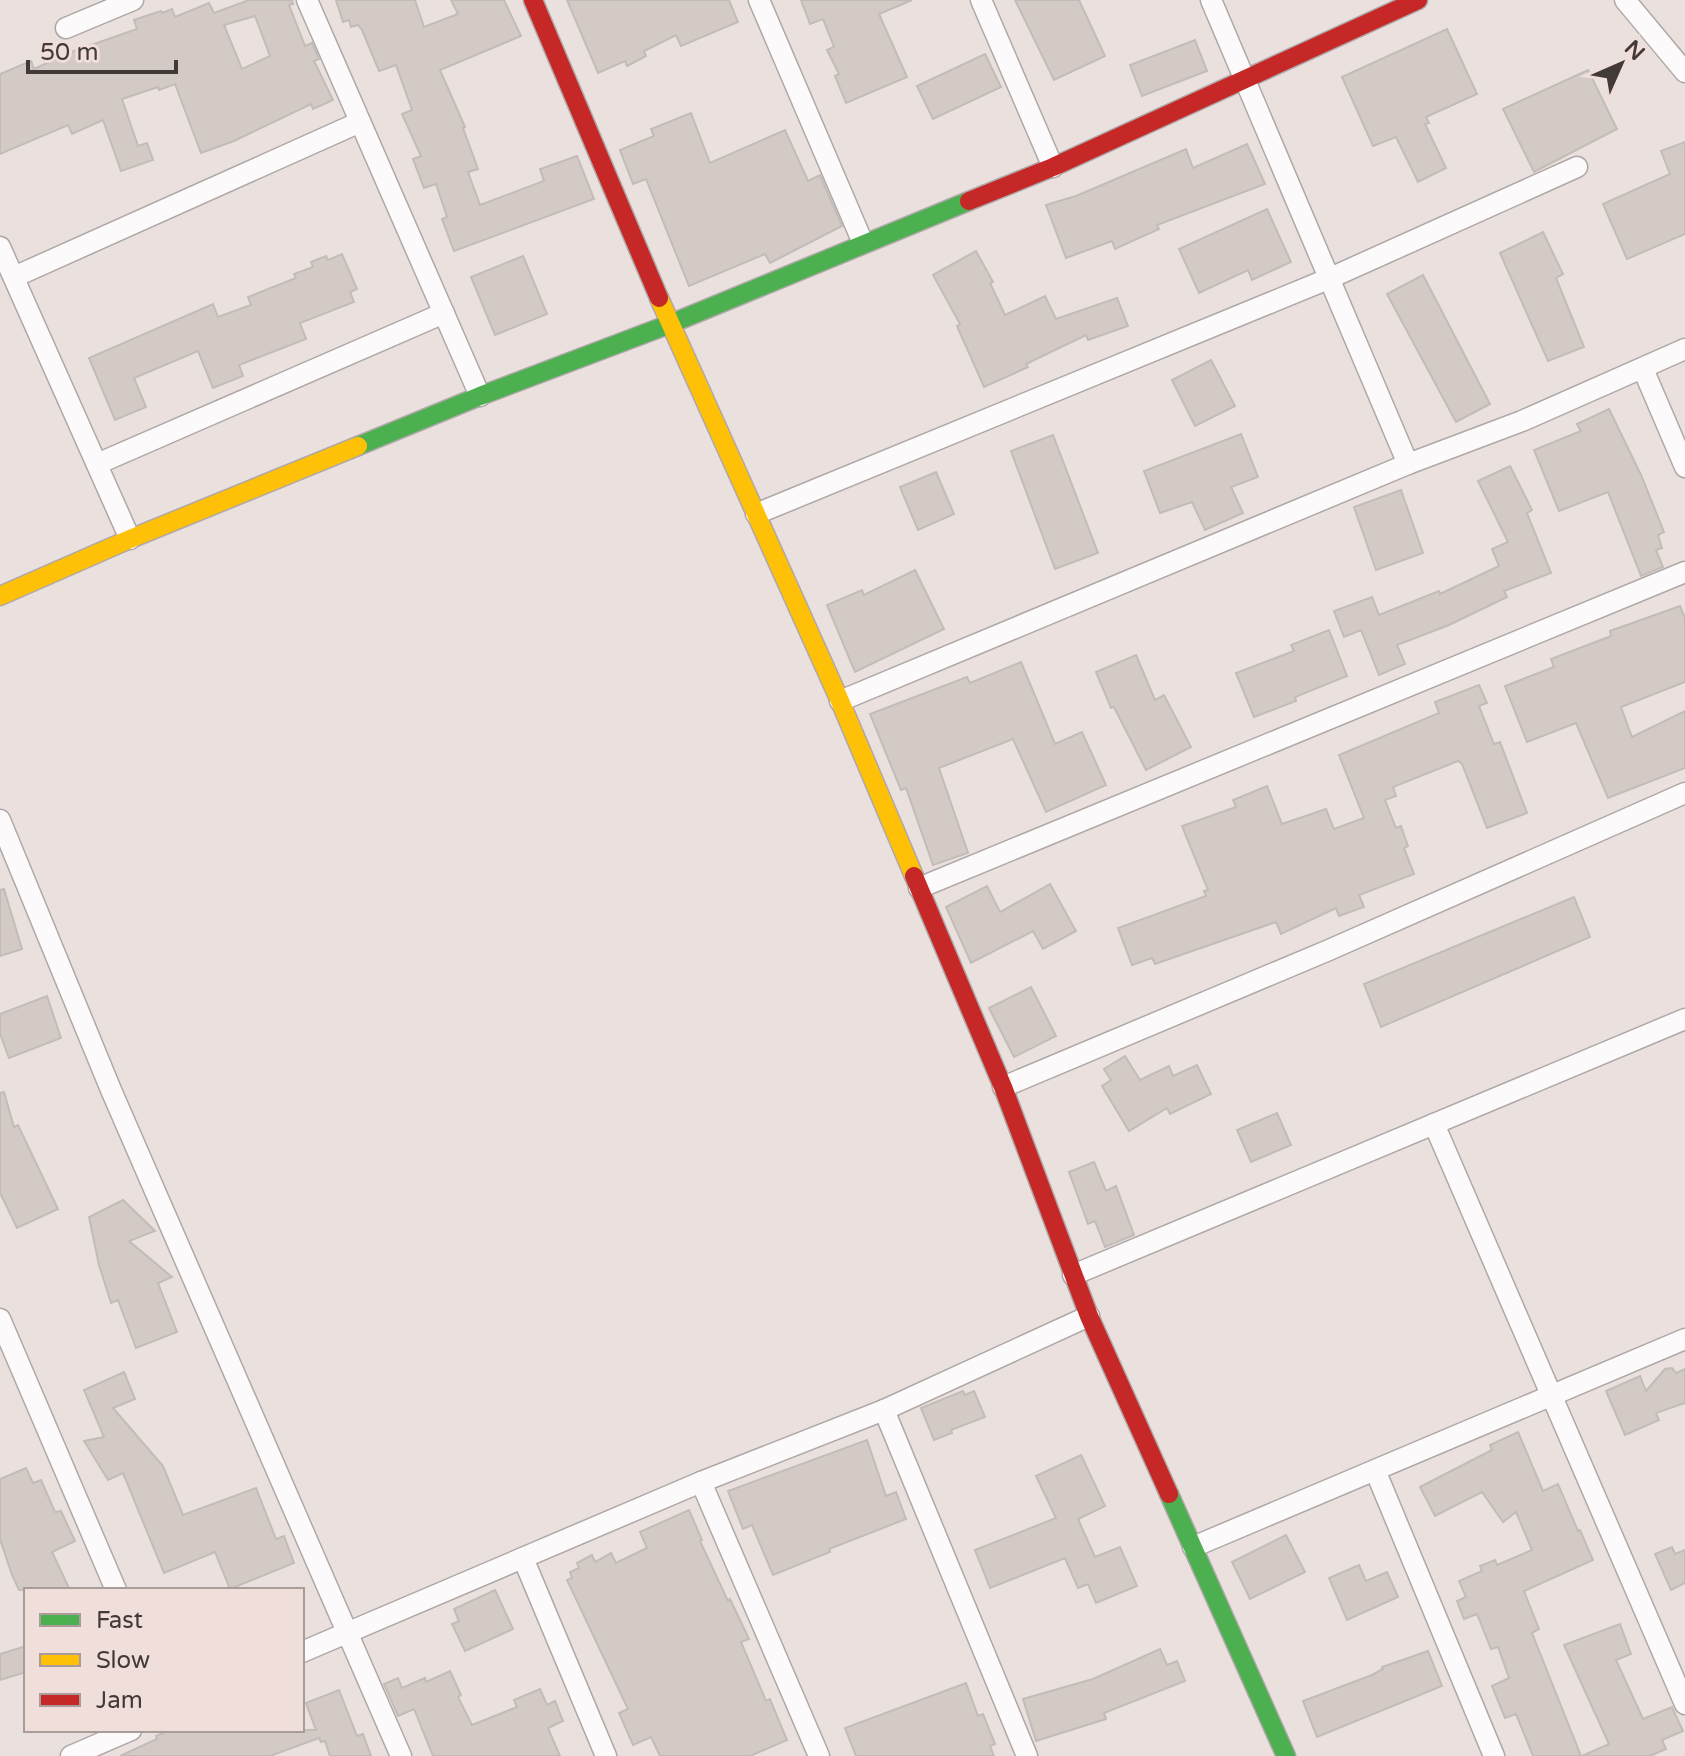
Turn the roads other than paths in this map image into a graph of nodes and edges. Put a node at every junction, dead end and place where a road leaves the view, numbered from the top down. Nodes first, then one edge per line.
1 (133, 0) edge
2 (307, 0) edge
3 (533, 0) edge
4 (759, 0) edge
5 (981, 0) edge
6 (1211, 0) edge
7 (1418, 0) edge
8 (1625, 0) edge
9 (66, 28) dead end
10 (1685, 72) edge
11 (1244, 79) junction
12 (360, 122) junction
13 (1053, 167) junction
14 (1577, 167) dead end
15 (863, 243) junction
16 (0, 247) edge
17 (14, 277) junction
18 (1328, 279) junction
19 (444, 313) junction
20 (670, 324) junction
21 (1685, 349) edge
22 (1643, 369) junction
23 (480, 396) junction
24 (97, 464) junction
25 (1408, 464) junction
26 (1685, 467) edge
27 (756, 514) junction
28 (130, 539) junction
29 (1685, 572) edge
30 (0, 596) edge
31 (840, 701) junction
32 (1685, 793) edge
33 (0, 820) edge
34 (919, 888) junction
35 (1685, 1019) edge
36 (1003, 1087) junction
37 (1434, 1124) junction
38 (1073, 1275) junction
39 (1089, 1316) junction
40 (0, 1319) edge
41 (1685, 1339) edge
42 (1553, 1395) junction
43 (884, 1410) junction
44 (1375, 1470) junction
45 (701, 1482) junction
46 (1193, 1547) junction
47 (523, 1558) junction
48 (115, 1588) edge
49 (346, 1632) junction
50 (304, 1651) edge
51 (1685, 1704) edge
52 (126, 1732) edge
53 (71, 1756) edge
54 (401, 1756) edge
55 (606, 1756) edge
56 (819, 1756) edge
57 (1027, 1756) edge
58 (1286, 1756) edge
59 (1494, 1756) edge

1 - 9 street
2 - 12 street
3 - 20 street
4 - 15 street
5 - 13 street
6 - 11 street
7 - 11 street
8 - 10 street
11 - 13 street
11 - 18 street
12 - 17 street
12 - 19 street
13 - 15 street
14 - 18 street
15 - 20 street
16 - 17 street
17 - 24 street
18 - 25 street
18 - 27 street
19 - 23 street
19 - 24 street
20 - 23 street
20 - 27 street
21 - 22 street
22 - 25 street
22 - 26 street
23 - 28 street
24 - 28 street
25 - 31 street
27 - 31 street
28 - 30 street
29 - 34 street
31 - 34 street
32 - 36 street
33 - 49 street
34 - 36 street
35 - 37 street
36 - 38 street
37 - 38 street
37 - 42 street
38 - 39 street
39 - 43 street
39 - 46 street
40 - 48 street
41 - 42 street
42 - 44 street
42 - 51 street
43 - 45 street
43 - 57 street
44 - 46 street
44 - 59 street
45 - 47 street
45 - 56 street
46 - 58 street
47 - 49 street
47 - 55 street
49 - 50 street
49 - 54 street
52 - 53 street

